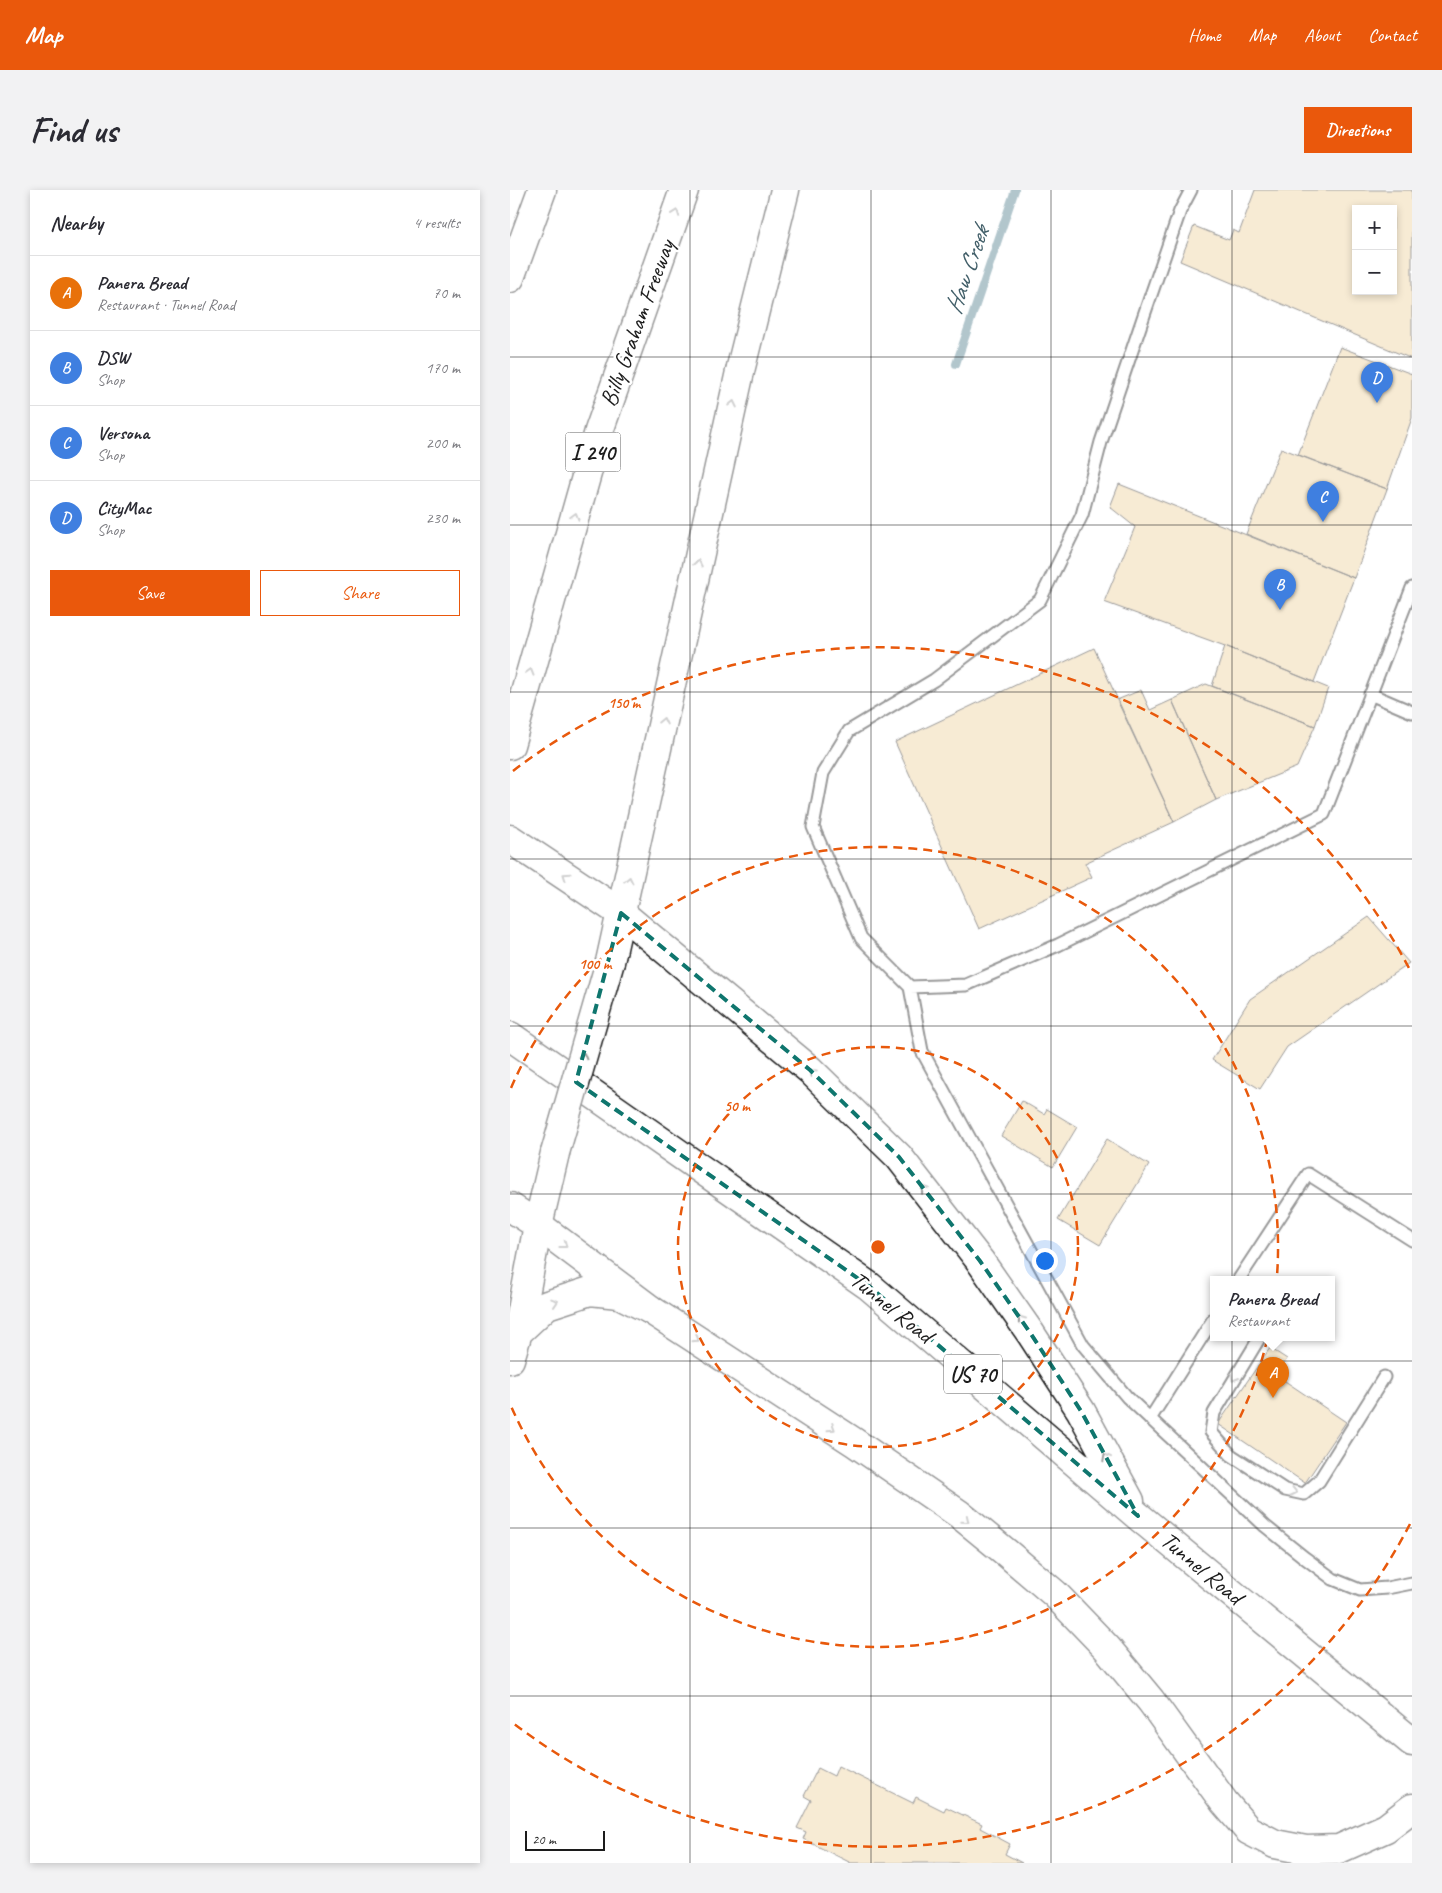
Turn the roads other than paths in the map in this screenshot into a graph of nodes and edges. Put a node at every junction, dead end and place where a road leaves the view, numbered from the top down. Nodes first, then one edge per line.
1 (542, 190) edge
2 (684, 190) edge
3 (785, 190) edge
4 (1191, 190) edge
5 (510, 278) edge
6 (1412, 588) edge
7 (1370, 694) junction
8 (1412, 712) edge
9 (510, 745) edge
10 (510, 838) edge
11 (622, 913) junction
12 (910, 987) junction
13 (510, 1036) edge
14 (510, 1206) edge
15 (538, 1225) junction
16 (1412, 1240) edge
17 (1241, 1276) edge
18 (651, 1310) junction
19 (1210, 1324) edge
20 (518, 1332) junction
21 (1258, 1341) edge
22 (510, 1359) edge
23 (1384, 1378) dead end
24 (1150, 1419) junction
25 (1138, 1516) junction
26 (1412, 1583) edge
27 (1412, 1742) edge
28 (1412, 1808) edge

1 - 5 main road
9 -> 2 main road, Billy Graham Freeway / I 240
11 -> 3 main road
4 - 12 lane
6 - 7 lane
7 - 8 lane
7 - 12 lane
11 -> 10 main road
15 -> 11 main road, bridge
25 -> 11 main road
12 - 24 lane
13 - 25 main road, Tunnel Road / US 70
14 - 15 main road
15 -> 18 main road
15 - 20 main road
16 - 17 lane
20 -> 18 main road
18 -> 28 main road
19 - 24 lane
20 - 22 main road
21 -> 23 lane
24 - 26 lane
25 - 27 main road, Tunnel Road / US 70

